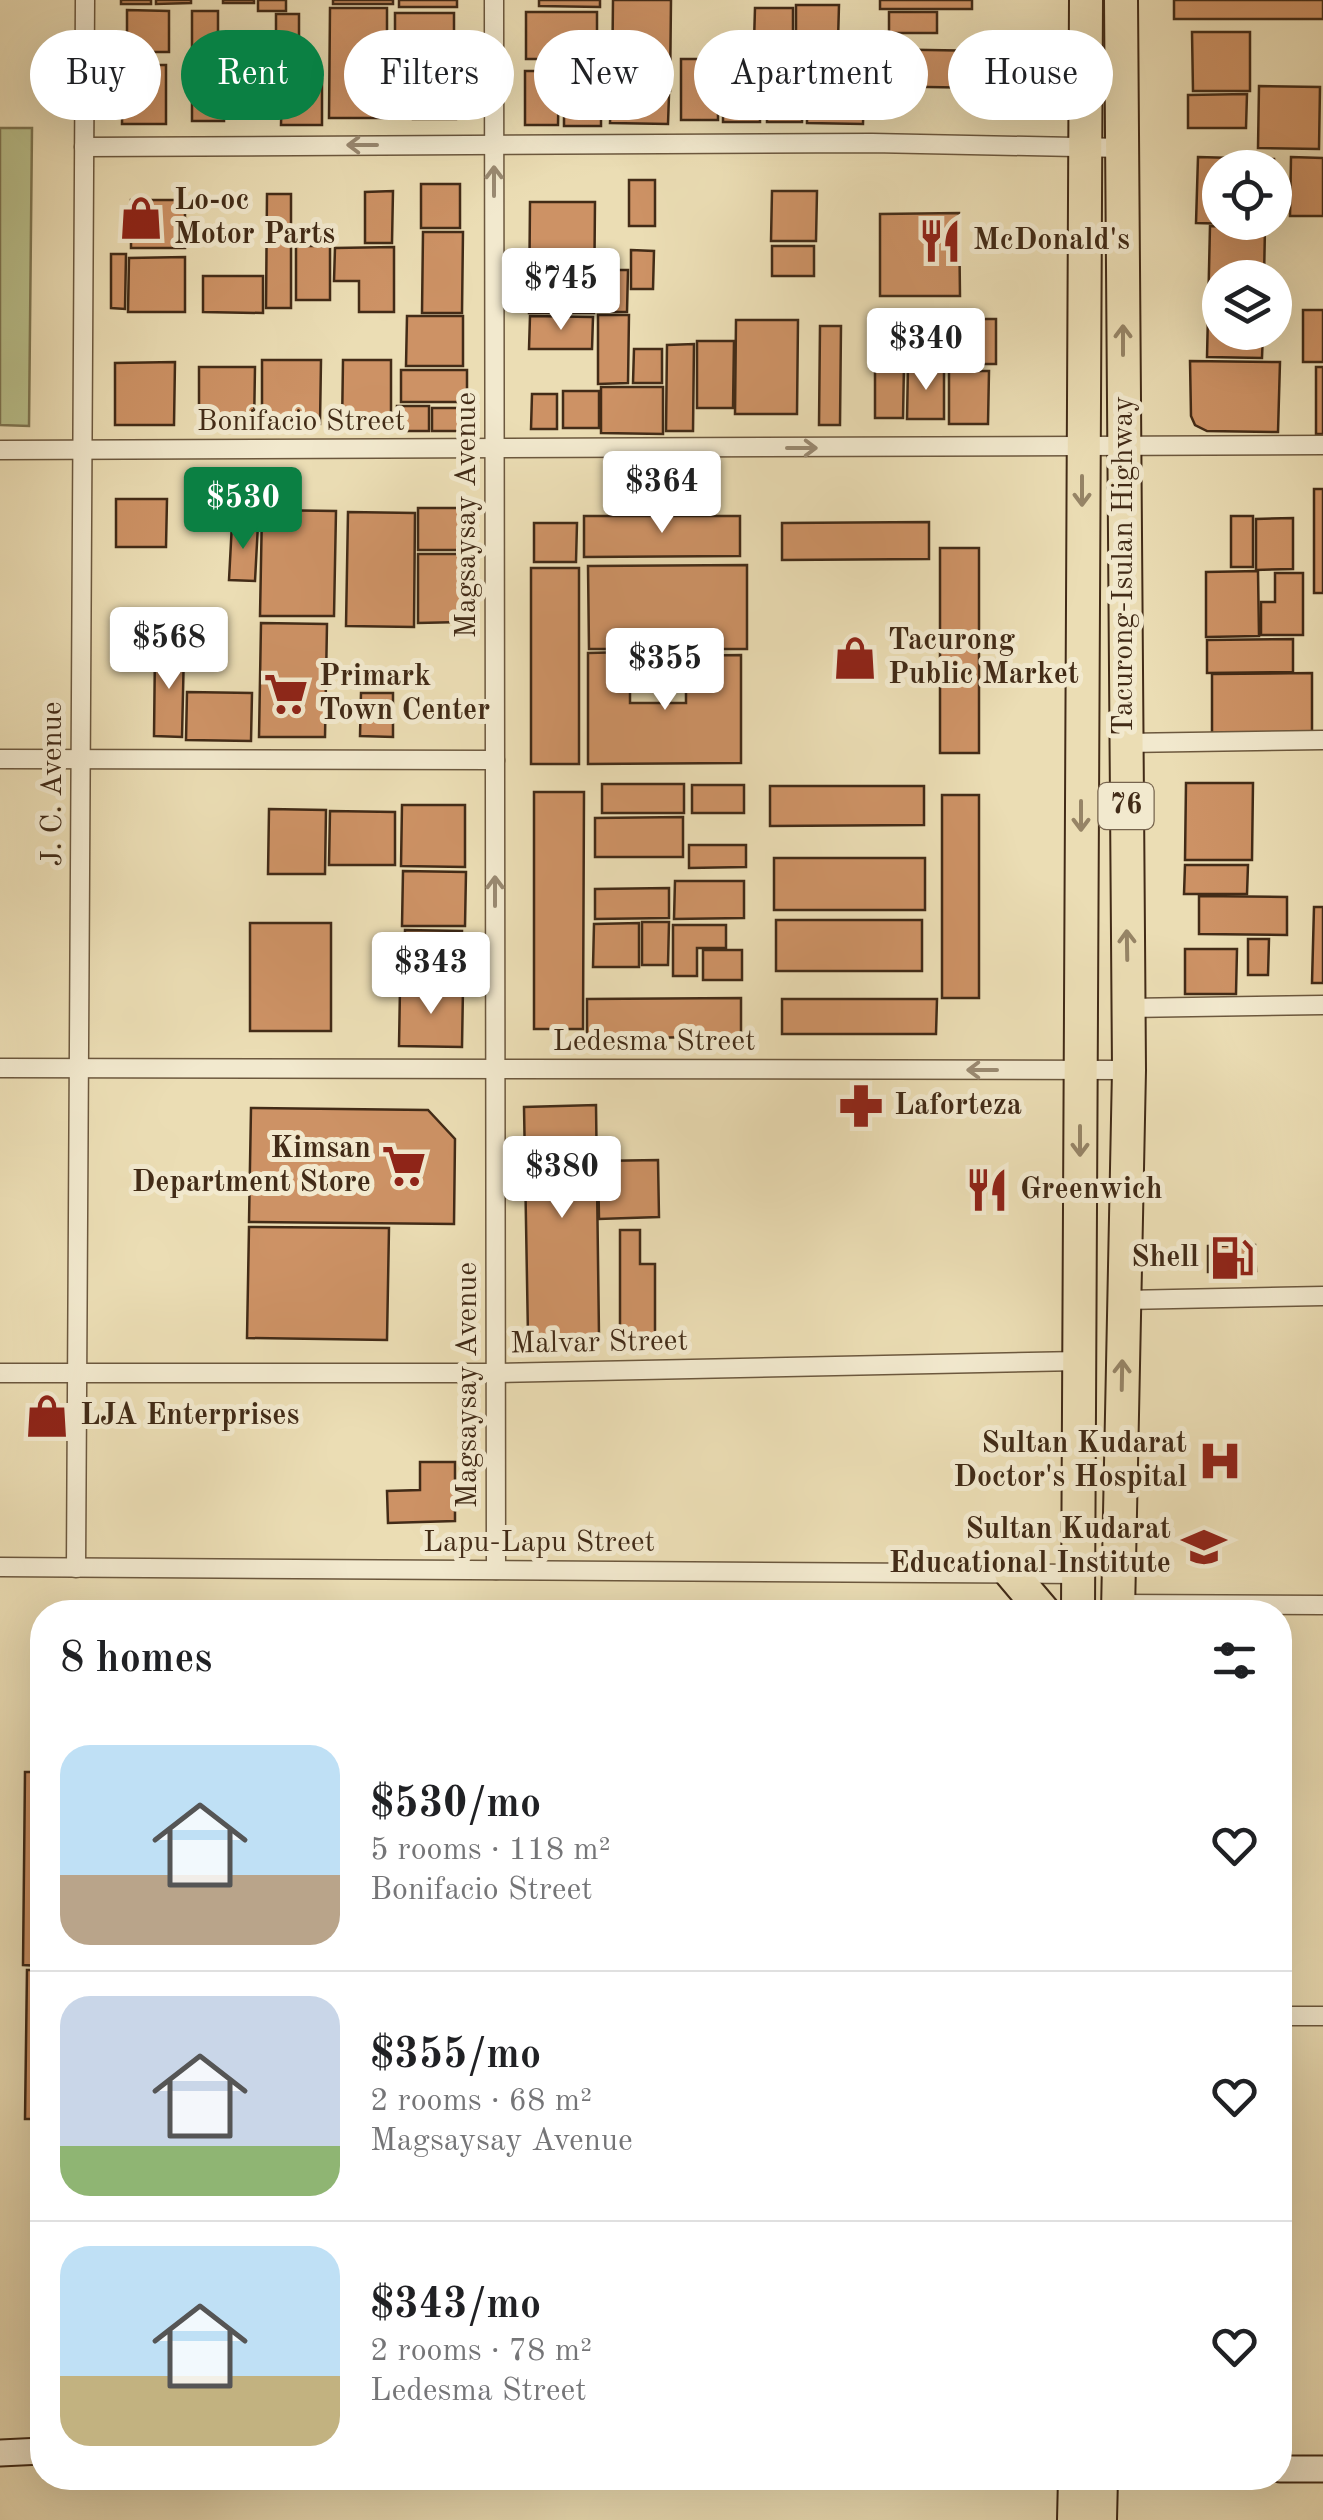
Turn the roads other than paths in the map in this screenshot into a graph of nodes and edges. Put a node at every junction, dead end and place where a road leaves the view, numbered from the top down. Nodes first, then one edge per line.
1 (85, 0) edge
2 (494, 0) edge
3 (1086, 0) edge
4 (1120, 0) edge
5 (494, 145) junction
6 (84, 147) junction
7 (1083, 148) junction
8 (1123, 148) junction
9 (1323, 445) edge
10 (1123, 447) junction
11 (1082, 448) junction
12 (495, 449) junction
13 (0, 450) edge
14 (82, 450) junction
15 (1323, 740) edge
16 (1126, 743) junction
17 (0, 760) edge
18 (81, 760) junction
19 (495, 760) junction
20 (1323, 1004) edge
21 (1128, 1008) junction
22 (0, 1068) edge
23 (79, 1068) junction
24 (496, 1069) junction
25 (1080, 1070) junction
26 (1128, 1070) junction
27 (1323, 1296) edge
28 (1124, 1300) junction
29 (1079, 1361) junction
30 (0, 1372) edge
31 (77, 1372) junction
32 (496, 1373) junction
33 (0, 1567) edge
34 (76, 1568) junction
35 (496, 1570) junction
36 (1011, 1574) junction
37 (1078, 1574) junction
38 (1034, 1600) edge
39 (1078, 1600) edge
40 (1118, 1600) edge
41 (1292, 1606) edge
42 (1323, 1606) edge
43 (1292, 2016) edge
44 (1323, 2016) edge
45 (0, 2452) edge
46 (30, 2452) edge
47 (1292, 2469) edge
48 (1323, 2469) edge
49 (1074, 2490) edge
50 (1100, 2490) edge
51 (1074, 2520) edge
52 (1100, 2520) edge

1 - 6 street, J. C. Avenue
2 - 5 street, Magsaysay Avenue
3 - 7 highway, Tacurong-Isulan Highway / 76
4 - 8 highway, Tacurong-Isulan Highway / 76
5 -> 6 street
5 - 7 street
12 -> 5 street, Magsaysay Avenue
6 - 14 street, J. C. Avenue
7 - 8 street
7 - 11 highway, Tacurong-Isulan Highway / 76
10 -> 8 highway, Tacurong-Isulan Highway / 76
9 - 10 street, Bonifacio Street
10 - 11 street, Bonifacio Street
10 - 16 highway, Tacurong-Isulan Highway / 76
12 -> 11 street, Bonifacio Street
11 -> 25 highway, Tacurong-Isulan Highway / 76
12 - 14 street, Bonifacio Street
12 - 19 street, Magsaysay Avenue
13 - 14 street, Bonifacio Street
14 - 18 street, J. C. Avenue
15 - 16 street
21 -> 16 highway, Tacurong-Isulan Highway / 76
17 - 18 street
18 - 19 street
18 - 23 street, J. C. Avenue
24 -> 19 street, Magsaysay Avenue
20 - 21 street
21 - 26 highway, Tacurong-Isulan Highway / 76
22 - 23 street, Ledesma Street
23 - 24 street, Ledesma Street
23 - 31 street, J. C. Avenue
25 -> 24 street, Ledesma Street
24 - 32 street, Magsaysay Avenue
25 - 26 street, Ledesma Street
25 -> 29 highway, Tacurong-Isulan Highway / 76
26 - 28 highway, Tacurong-Isulan Highway / 76
27 - 28 street
40 -> 28 highway, Tacurong-Isulan Highway / 76
29 - 32 street, Malvar Street
29 - 37 highway, Tacurong-Isulan Highway / 76
30 - 31 street, Malvar Street
31 - 32 street, Malvar Street
31 - 34 street, J. C. Avenue
32 - 35 street, Magsaysay Avenue
33 - 34 street, Lapu-Lapu Street
34 - 35 street, Lapu-Lapu Street
35 - 36 street, Lapu-Lapu Street
36 - 37 street, Lapu-Lapu Street
36 - 38 highway
37 - 39 highway, Tacurong-Isulan Highway / 76
41 - 42 street
43 - 44 street
45 - 46 street
47 - 48 street
49 - 51 highway
50 - 52 highway

